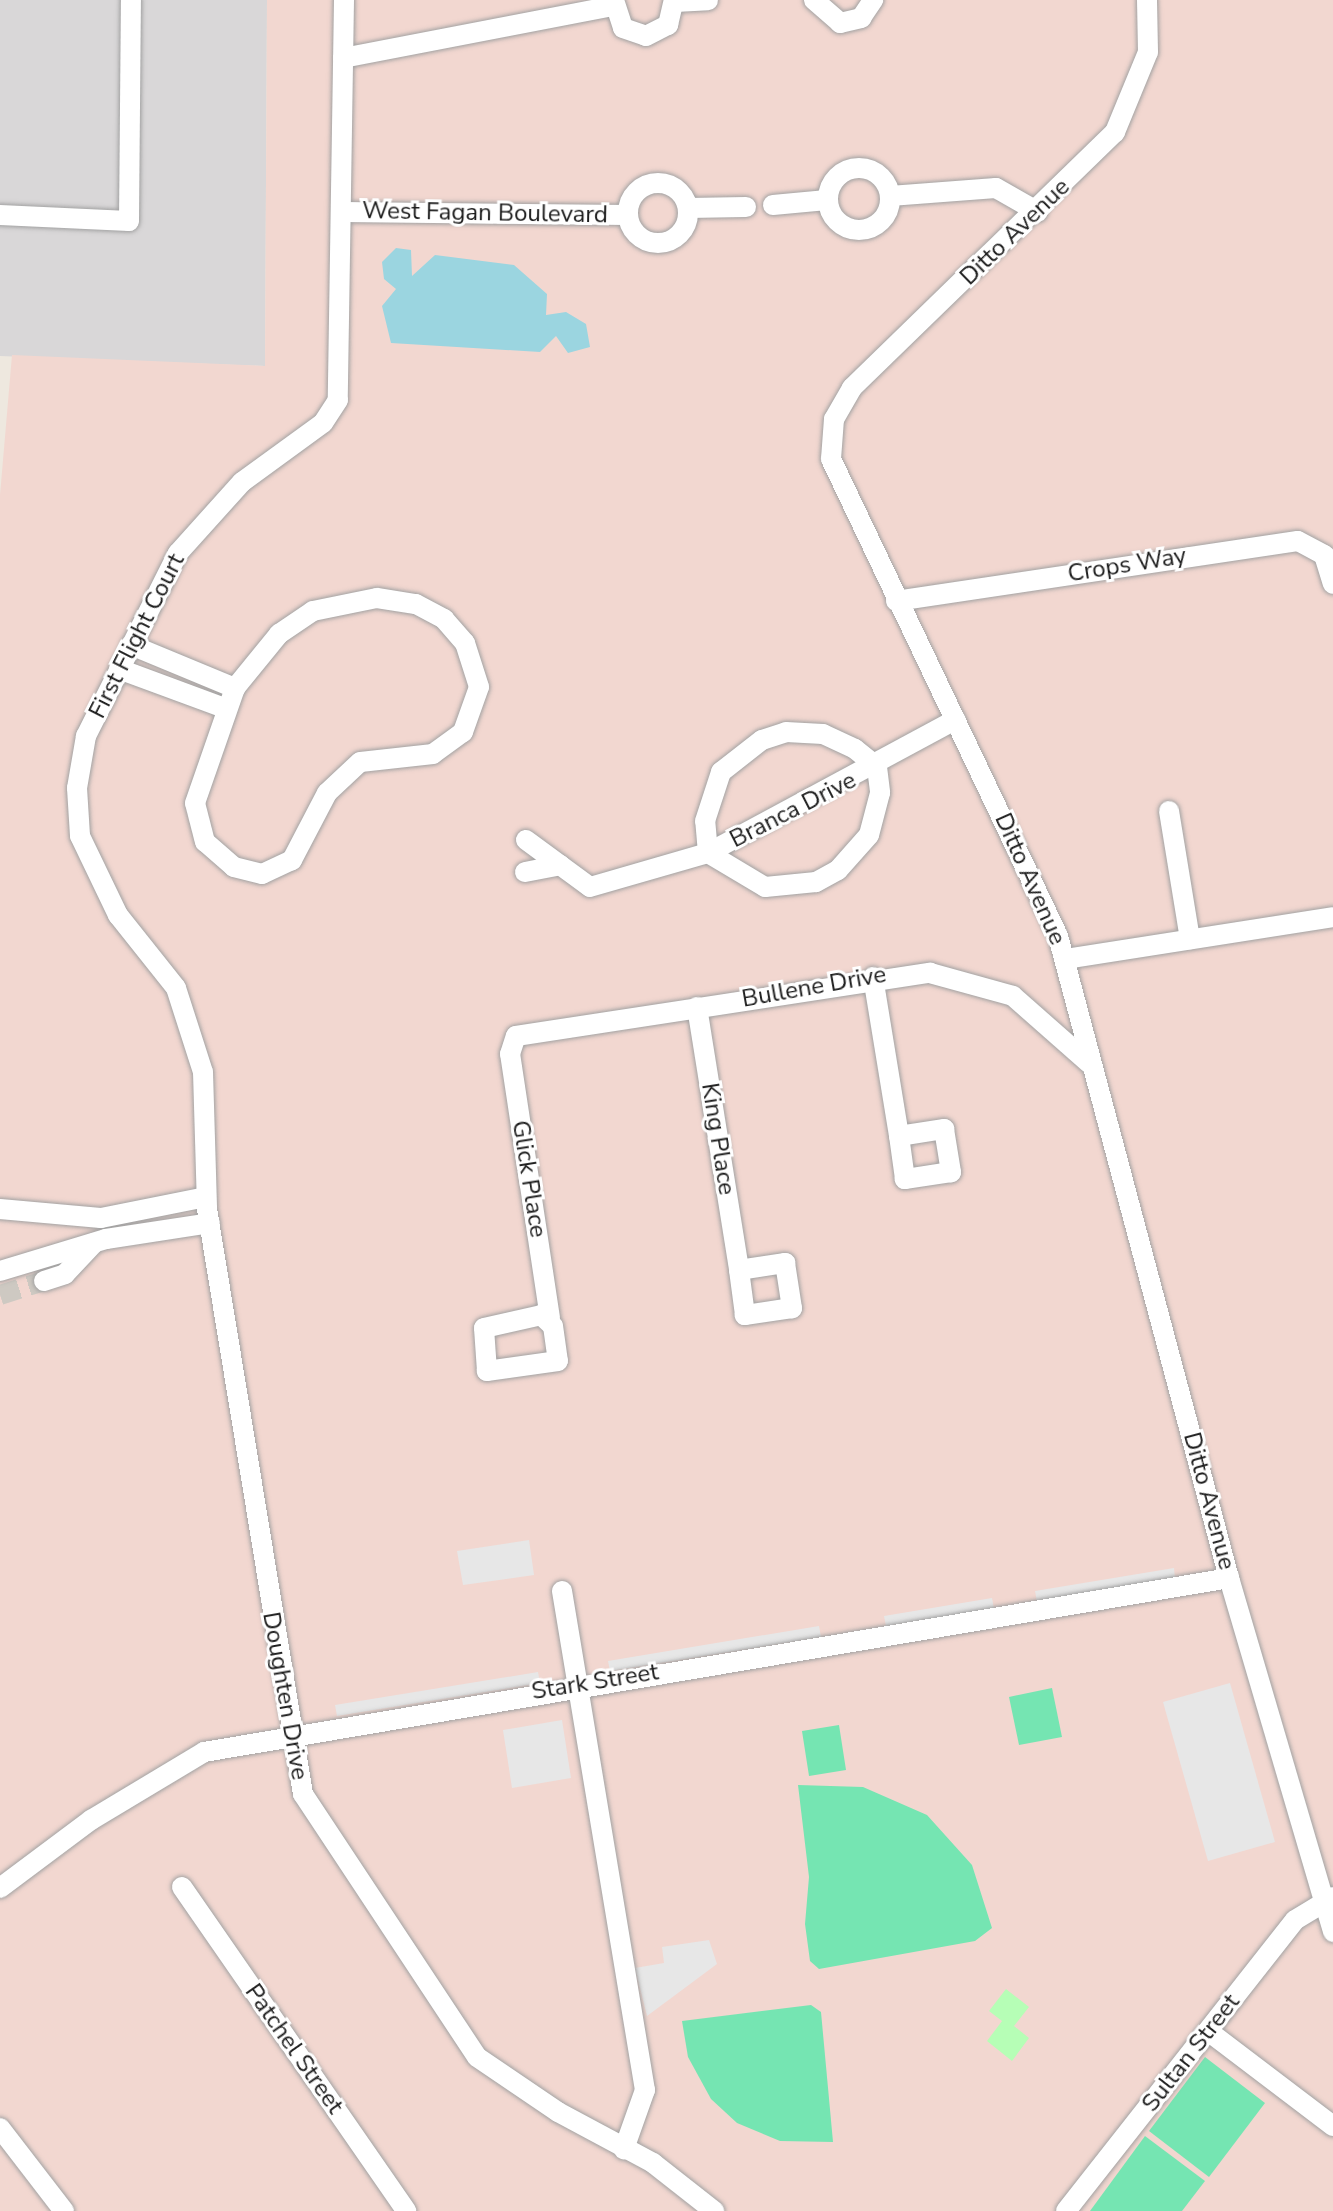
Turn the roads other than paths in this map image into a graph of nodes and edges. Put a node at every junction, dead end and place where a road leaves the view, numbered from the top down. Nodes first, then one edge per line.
1 (131, 0) edge
2 (344, 0) edge
3 (708, 0) edge
4 (814, 0) edge
5 (873, 0) edge
6 (1147, 0) edge
7 (675, 1) edge
8 (614, 3) edge
9 (343, 58) junction
10 (890, 196) junction
11 (827, 200) junction
12 (773, 205) dead end
13 (746, 207) dead end
14 (688, 208) junction
15 (342, 212) junction
16 (1038, 212) junction
17 (0, 215) edge
18 (628, 215) junction
19 (1333, 584) edge
20 (896, 601) junction
21 (131, 645) junction
22 (119, 669) junction
23 (235, 688) junction
24 (227, 709) junction
25 (955, 720) junction
26 (877, 767) junction
27 (1169, 811) dead end
28 (526, 840) dead end
29 (708, 853) junction
30 (560, 865) junction
31 (525, 872) dead end
32 (1333, 917) edge
33 (1190, 939) junction
34 (1065, 959) junction
35 (873, 977) junction
36 (1076, 1003) junction
37 (697, 1007) junction
38 (1049, 1021) junction
39 (511, 1039) joint
40 (1090, 1064) junction
41 (899, 1136) dead end
42 (0, 1209) edge
43 (208, 1210) junction
44 (95, 1242) junction
45 (739, 1270) dead end
46 (0, 1271) edge
47 (44, 1281) tunnel mouth
48 (550, 1318) dead end
49 (1229, 1578) junction
50 (562, 1591) dead end
51 (576, 1685) junction
52 (289, 1732) junction
53 (182, 1887) dead end
54 (0, 1888) edge
55 (1327, 1899) edge
56 (1333, 1932) edge
57 (1208, 2031) junction
58 (1333, 2126) edge
59 (0, 2128) edge
60 (624, 2149) junction
61 (702, 2207) edge
62 (64, 2211) edge
63 (406, 2211) edge
64 (1066, 2211) edge

1 - 17 street
2 - 9 street, First Flight Court
3 - 7 street
4 - 5 street
6 - 16 street, Ditto Avenue
7 - 8 street
8 - 9 street
9 - 15 street, First Flight Court
10 - 11 street
10 - 11 street
10 - 16 street
11 - 12 street
13 - 14 street
14 - 18 street
14 - 18 street
15 - 18 street, West Fagan Boulevard
15 - 21 street, First Flight Court
16 - 20 street, Ditto Avenue
19 - 20 street, Crops Way
20 - 25 street, Ditto Avenue
21 - 22 street, First Flight Court
21 - 23 street
22 - 24 street
22 - 43 street, First Flight Court
23 - 24 street
23 - 24 street
25 - 26 street, Branca Drive
25 - 34 street, Ditto Avenue
26 - 29 street, Branca Drive
26 - 29 street, Branca Drive
26 - 29 street, Branca Drive
27 - 33 street
28 - 30 street, Branca Drive
29 - 30 street, Branca Drive
30 - 31 street
32 - 33 street
33 - 34 street
34 - 36 street, Ditto Avenue
35 - 37 street, Bullene Drive
35 - 38 street, Bullene Drive
35 - 41 street
36 - 38 street
36 - 40 street, Ditto Avenue
37 - 39 street, Bullene Drive
37 - 45 street, King Place
38 - 40 street, Bullene Drive
39 - 48 street, Glick Place
40 - 49 street, Ditto Avenue
42 - 43 street
43 - 44 street
43 - 52 street, Doughten Drive
44 - 46 street
44 - 47 street
49 - 51 street, Stark Street
49 - 55 street, Ditto Avenue
50 - 51 street
51 - 52 street, Stark Street
51 - 60 street
52 - 54 street, Stark Street
52 - 60 street, Doughten Drive
53 - 63 street, Patchel Street
55 - 56 street, Ditto Avenue
55 - 57 street, Sultan Street
57 - 58 street
57 - 64 street, Sultan Street
59 - 62 street
60 - 61 street, Doughten Drive

